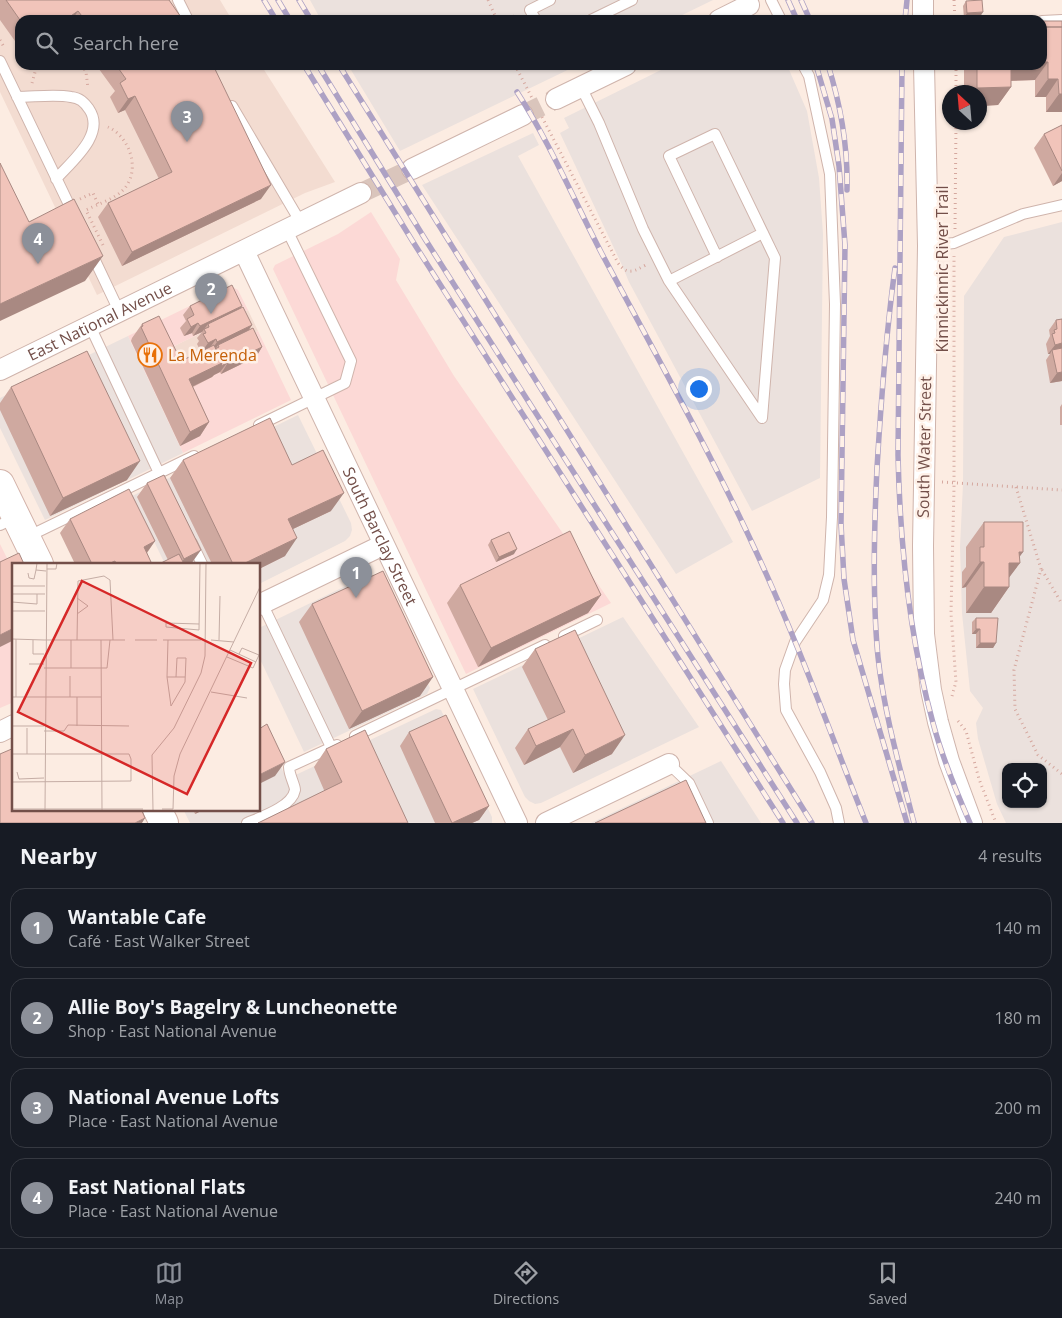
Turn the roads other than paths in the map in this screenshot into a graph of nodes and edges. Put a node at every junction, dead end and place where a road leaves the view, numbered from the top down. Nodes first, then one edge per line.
1 (178, 0) edge
2 (550, 0) edge
3 (632, 0) edge
4 (771, 0) edge
5 (923, 0) edge
6 (749, 6) dead end
7 (186, 15) edge
8 (533, 15) edge
9 (601, 15) edge
10 (730, 15) edge
11 (778, 15) edge
12 (923, 15) edge
13 (1062, 20) edge
14 (1047, 21) edge
15 (0, 61) edge
16 (616, 70) edge
17 (806, 70) edge
18 (924, 70) edge
19 (581, 87) junction
20 (17, 98) junction
21 (228, 98) edge
22 (556, 99) tunnel mouth
23 (524, 115) tunnel mouth
24 (412, 169) tunnel mouth
25 (56, 179) junction
26 (361, 193) tunnel mouth
27 (1062, 204) edge
28 (77, 223) edge
29 (294, 227) junction
30 (762, 233) junction
31 (86, 241) edge
32 (928, 246) junction
33 (244, 251) junction
34 (717, 257) junction
35 (669, 281) junction
36 (119, 311) junction
37 (90, 326) junction
38 (0, 370) edge
39 (313, 398) junction
40 (246, 431) edge
41 (203, 452) edge
42 (159, 473) junction
43 (0, 484) edge
44 (14, 527) edge
45 (186, 530) edge
46 (383, 544) junction
47 (38, 563) edge
48 (202, 563) edge
49 (261, 604) edge
50 (597, 620) dead end
51 (452, 690) junction
52 (12, 726) edge
53 (0, 732) edge
54 (331, 747) junction
55 (669, 764) joint
56 (158, 811) edge
57 (164, 823) edge
58 (247, 823) edge
59 (516, 823) edge
60 (546, 823) edge
61 (708, 823) edge
62 (839, 823) edge
63 (972, 823) edge

1 - 7 lane
2 - 8 lane
3 - 9 lane
4 - 11 lane
5 - 12 street
6 - 10 street
13 - 14 lane
15 - 20 lane
16 - 19 street
17 - 62 lane
18 - 32 street, South Water Street
19 - 22 street
19 - 35 lane
20 - 25 lane
20 - 25 lane
21 - 29 lane
23 - 24 street
25 - 28 lane
26 - 29 street, East National Avenue
27 - 32 lane
29 - 33 street, East National Avenue
29 - 39 lane
30 - 34 lane
30 - 34 lane
30 - 35 lane
31 - 36 lane
32 - 63 street, South Water Street
33 - 36 street, East National Avenue
33 - 39 street, South Barclay Street
34 - 35 lane
36 - 37 street, East National Avenue
37 - 38 street, East National Avenue
37 - 42 lane
39 - 40 lane
39 - 46 street, South Barclay Street
41 - 42 lane
42 - 44 lane
43 - 44 main road
44 - 47 main road
45 - 48 lane
46 - 49 street
46 - 51 street, South Barclay Street
49 - 54 lane
50 - 51 lane
51 - 54 lane
51 - 59 street, South Barclay Street
52 - 53 street
54 - 58 lane
55 - 60 street
55 - 61 lane
56 - 57 main road

